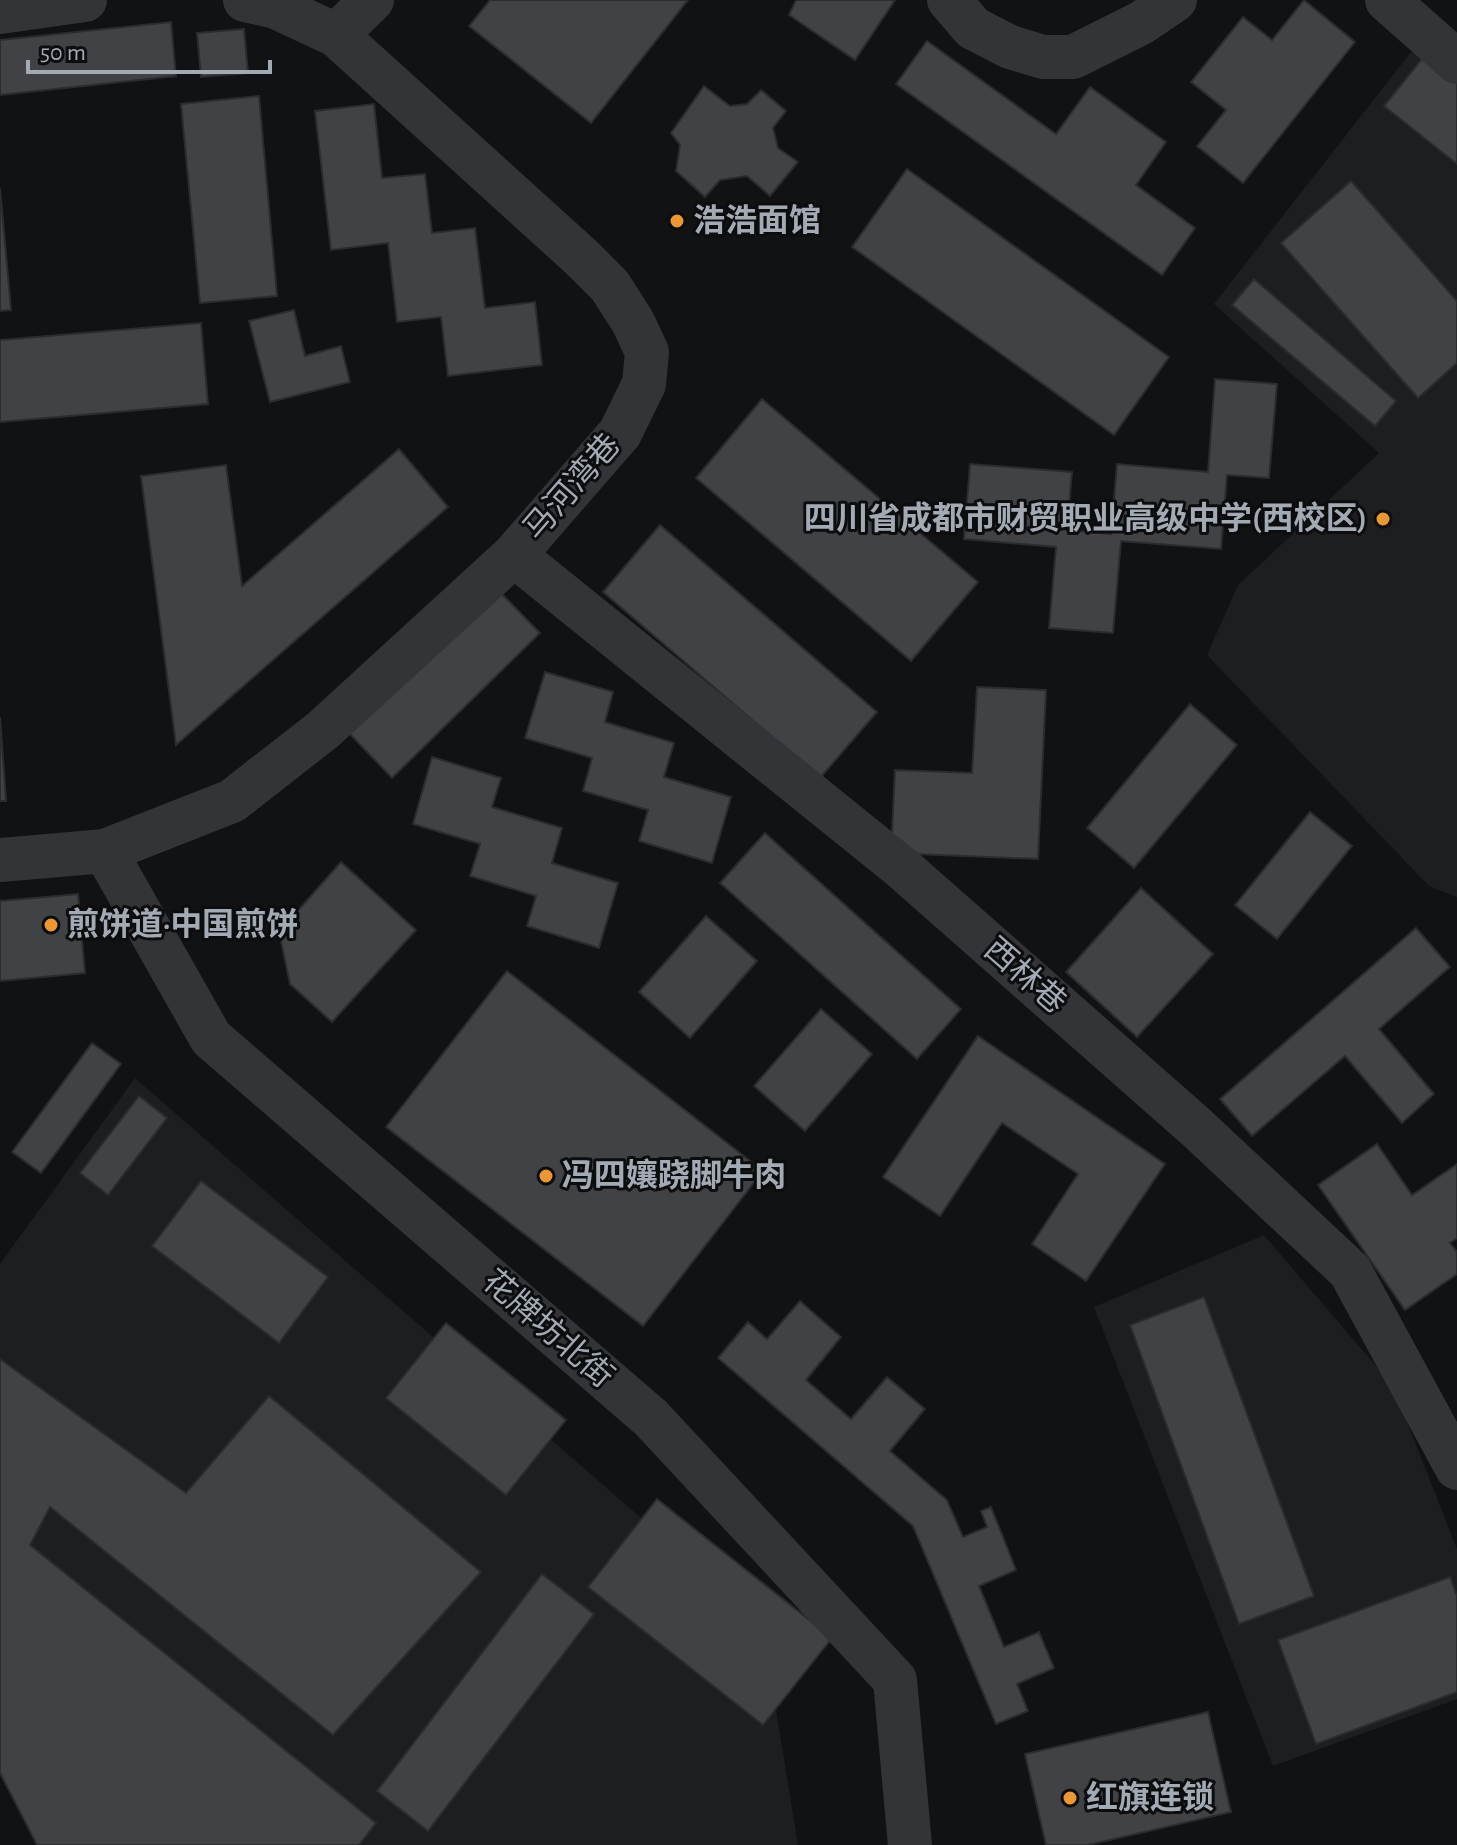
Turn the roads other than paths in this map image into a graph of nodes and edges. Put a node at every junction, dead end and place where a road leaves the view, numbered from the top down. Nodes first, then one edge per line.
1 (85, 0) edge
2 (245, 0) edge
3 (372, 0) edge
4 (949, 0) edge
5 (1175, 0) edge
6 (1387, 0) edge
7 (0, 12) edge
8 (336, 35) junction
9 (1457, 62) edge
10 (514, 555) junction
11 (105, 851) junction
12 (0, 860) edge
13 (1457, 1468) edge
14 (910, 1845) edge

1 - 7 street
2 - 8 street, 马河湾巷
3 - 8 street
4 - 5 street
6 - 9 street
8 - 10 street, 马河湾巷
10 - 11 street, 马河湾巷
10 - 13 street, 西林巷
11 - 12 street, 马河湾巷
11 - 14 street, 花牌坊北街

